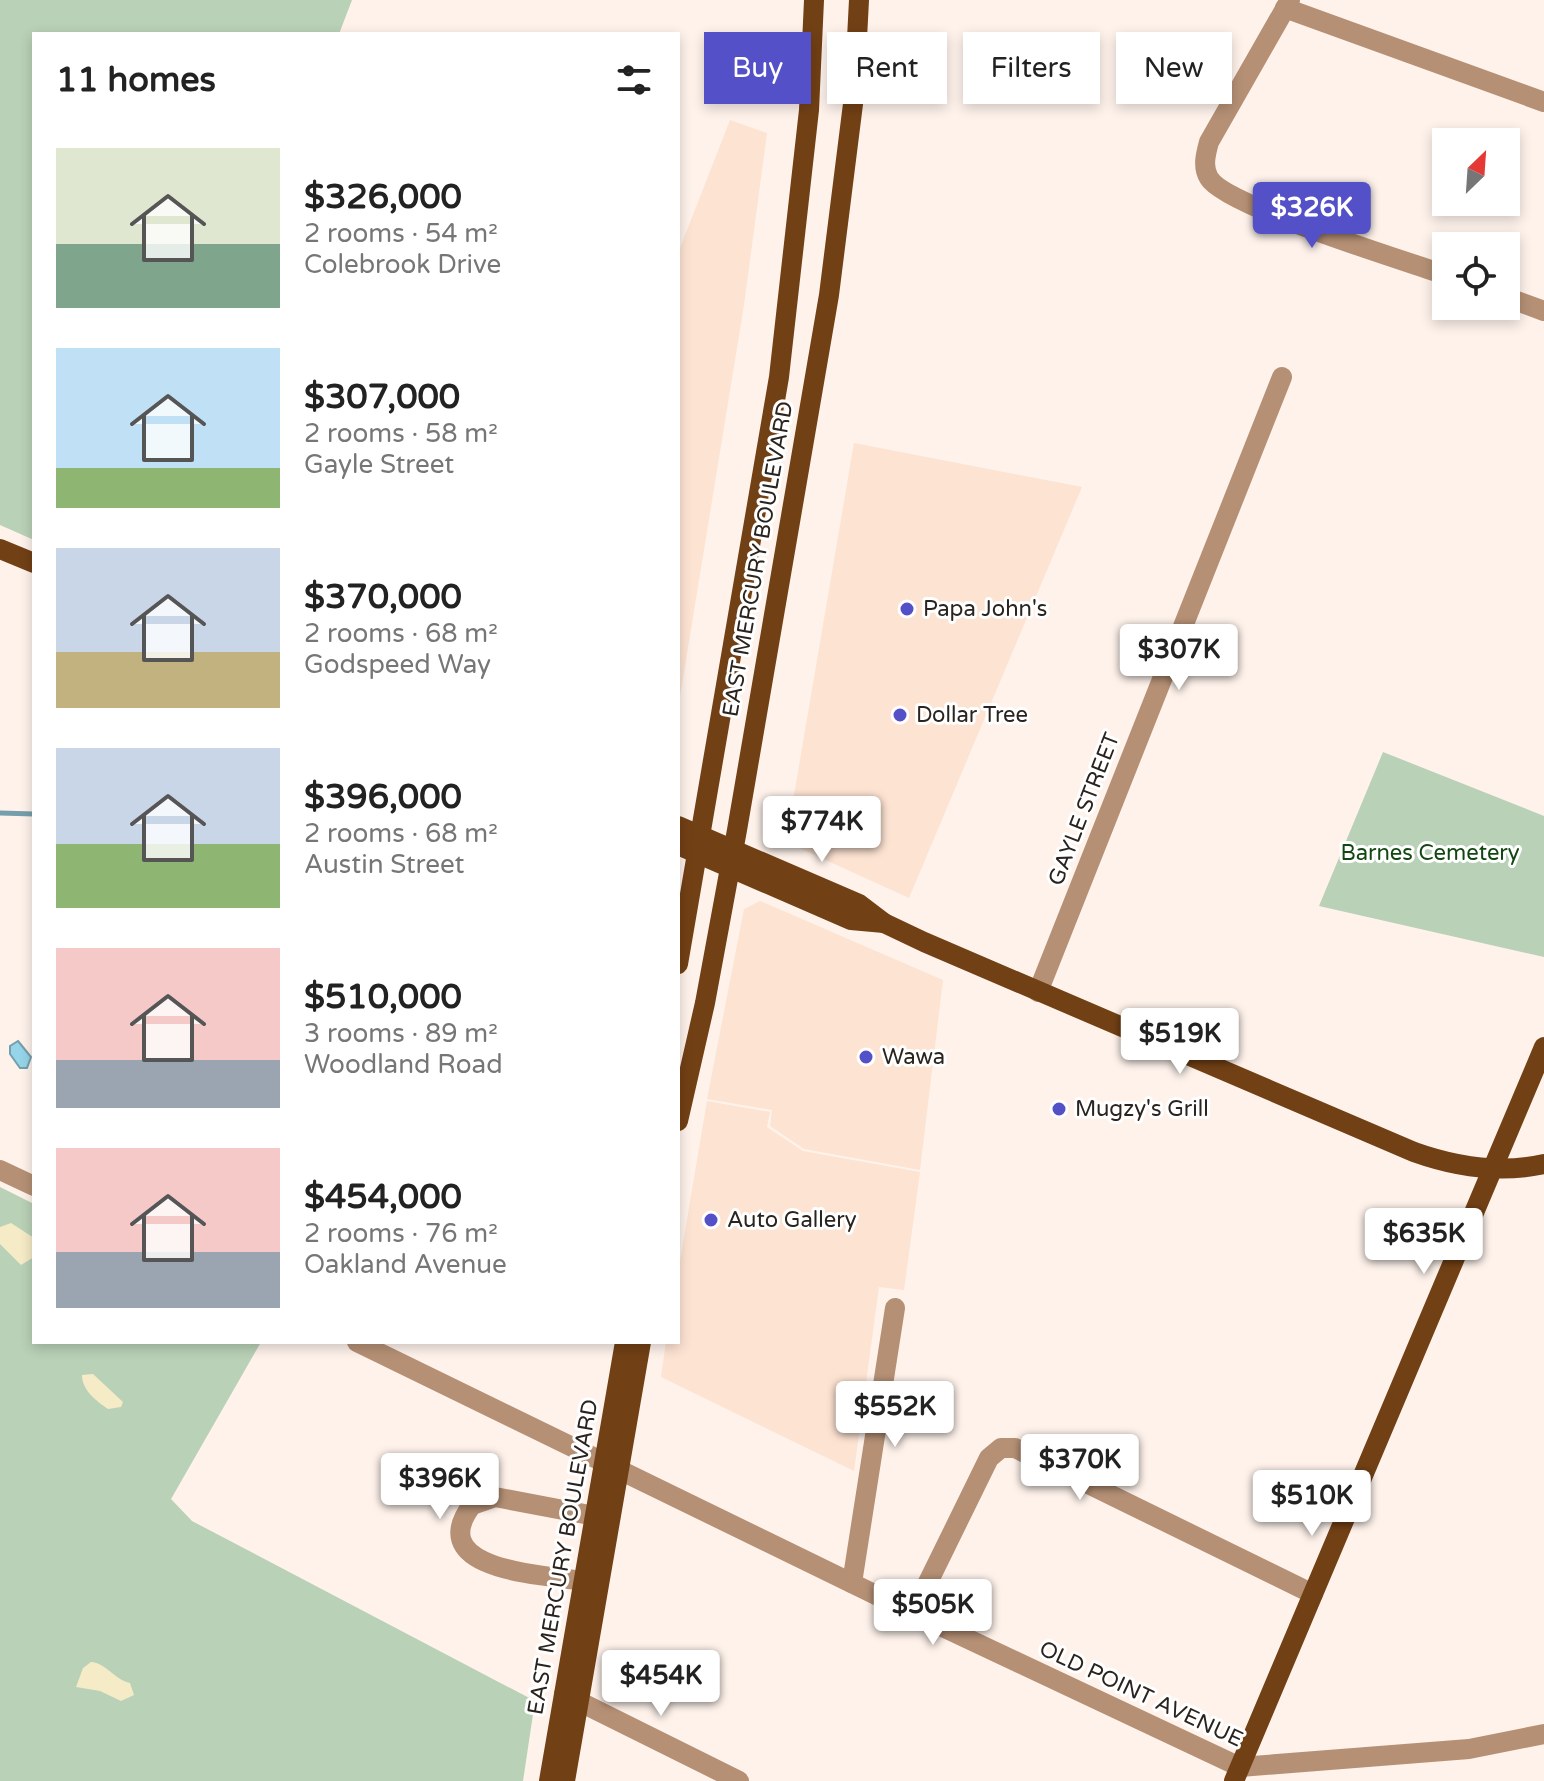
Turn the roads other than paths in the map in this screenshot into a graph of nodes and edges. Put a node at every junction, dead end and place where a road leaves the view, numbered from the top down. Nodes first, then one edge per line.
1 (814, 0) edge
2 (859, 0) edge
3 (1287, 4) edge
4 (1544, 102) edge
5 (1432, 270) edge
6 (1520, 302) edge
7 (1544, 311) edge
8 (1282, 377) dead end
9 (0, 549) edge
10 (32, 562) edge
11 (680, 828) edge
12 (680, 845) edge
13 (700, 845) junction
14 (732, 858) junction
15 (680, 953) edge
16 (1038, 992) junction
17 (1544, 1047) edge
18 (680, 1112) edge
19 (1544, 1164) edge
20 (1493, 1169) junction
21 (0, 1170) edge
22 (32, 1185) edge
23 (895, 1308) dead end
24 (361, 1344) edge
25 (625, 1344) edge
26 (641, 1344) edge
27 (611, 1466) junction
28 (595, 1516) junction
29 (583, 1581) junction
30 (852, 1583) junction
31 (1313, 1594) junction
32 (913, 1613) junction
33 (572, 1698) junction
34 (1544, 1734) edge
35 (1237, 1774) edge
36 (549, 1781) edge
37 (565, 1781) edge
38 (739, 1781) edge

1 - 13 main road, EAST MERCURY BOULEVARD
2 - 14 main road, EAST MERCURY BOULEVARD
3 - 4 street
3 - 5 street
6 - 7 street
8 - 16 street, GAYLE STREET
9 - 10 main road
11 - 13 main road
12 - 13 main road
13 - 14 main road
13 - 15 main road, EAST MERCURY BOULEVARD
14 - 16 main road
14 - 18 main road, EAST MERCURY BOULEVARD
16 - 20 main road
17 - 20 main road
19 - 20 main road
20 - 31 main road
21 - 22 street
23 - 30 street
24 - 27 street, OLD POINT AVENUE
25 - 27 main road, EAST MERCURY BOULEVARD
26 - 27 main road, EAST MERCURY BOULEVARD
27 - 28 main road, EAST MERCURY BOULEVARD
27 - 30 street, OLD POINT AVENUE
27 - 33 main road, EAST MERCURY BOULEVARD
28 - 29 main road, EAST MERCURY BOULEVARD
28 - 29 street
29 - 33 main road, EAST MERCURY BOULEVARD
30 - 32 street, OLD POINT AVENUE
31 - 32 street
31 - 35 main road
32 - 35 street, OLD POINT AVENUE
33 - 36 main road, EAST MERCURY BOULEVARD
33 - 37 main road, EAST MERCURY BOULEVARD
33 - 38 street
34 - 35 street, OLD POINT AVENUE

